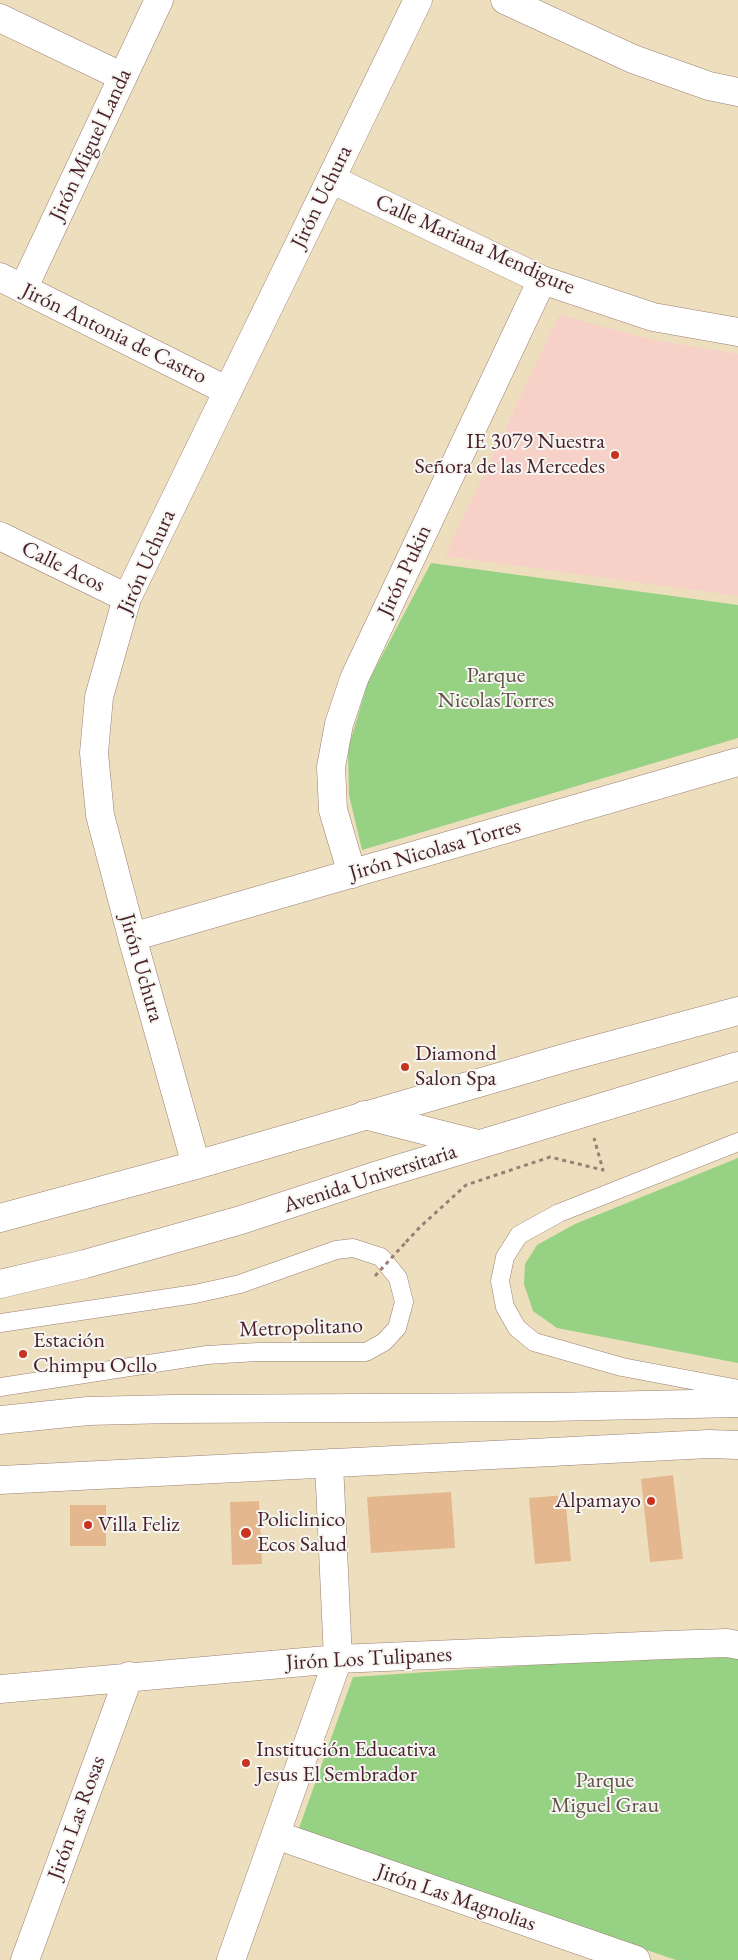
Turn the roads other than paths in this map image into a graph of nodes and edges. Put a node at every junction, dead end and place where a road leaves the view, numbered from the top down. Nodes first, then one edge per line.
1 (159, 0) edge
2 (418, 0) edge
3 (505, 0) edge
4 (0, 18) edge
5 (123, 77) junction
6 (738, 92) edge
7 (331, 179) junction
8 (542, 280) junction
9 (12, 283) edge
10 (738, 332) edge
11 (228, 391) junction
12 (0, 536) edge
13 (127, 598) junction
14 (738, 762) edge
15 (352, 874) junction
16 (132, 937) junction
17 (738, 1011) edge
18 (738, 1066) edge
19 (364, 1115) junction
20 (738, 1142) edge
21 (480, 1144) junction
22 (196, 1165) junction
23 (0, 1218) edge
24 (0, 1284) edge
25 (0, 1323) edge
26 (0, 1387) edge
27 (738, 1389) edge
28 (738, 1403) edge
29 (0, 1420) edge
30 (738, 1445) edge
31 (329, 1463) junction
32 (0, 1480) edge
33 (738, 1644) edge
34 (338, 1659) junction
35 (129, 1676) junction
36 (0, 1689) edge
37 (276, 1836) junction
38 (25, 1960) edge
39 (231, 1960) edge
40 (636, 1960) edge

1 - 5 street, Jirón Miguel Landa
2 - 7 street, Jirón Uchura
3 - 6 street
4 - 5 street
5 - 9 street, Jirón Miguel Landa
7 - 8 street, Calle Mariana Mendigure
7 - 11 street, Jirón Uchura
8 - 10 street, Calle Mariana Mendigure
8 - 15 street, Jirón Pukin
9 - 11 street, Jirón Antonia de Castro
11 - 13 street, Jirón Uchura
12 - 13 street, Calle Acos
13 - 16 street, Jirón Uchura
14 - 15 street, Jirón Nicolasa Torres
15 - 16 street, Jirón Nicolasa Torres
16 - 22 street, Jirón Uchura
17 - 19 street
18 - 21 street, Avenida Universitaria
19 - 21 street
19 - 22 street
20 - 27 lane
21 - 24 street, Avenida Universitaria
22 - 23 street
25 - 26 lane, Metropolitano
28 - 29 street
30 - 31 street
31 - 32 street
31 - 34 street
33 - 34 street, Jirón Los Tulipanes
34 - 35 street, Jirón Los Tulipanes
34 - 37 street
35 - 36 street, Jirón Los Tulipanes
35 - 38 street, Jirón Las Rosas
37 - 39 street
37 - 40 street, Jirón Las Magnolias

